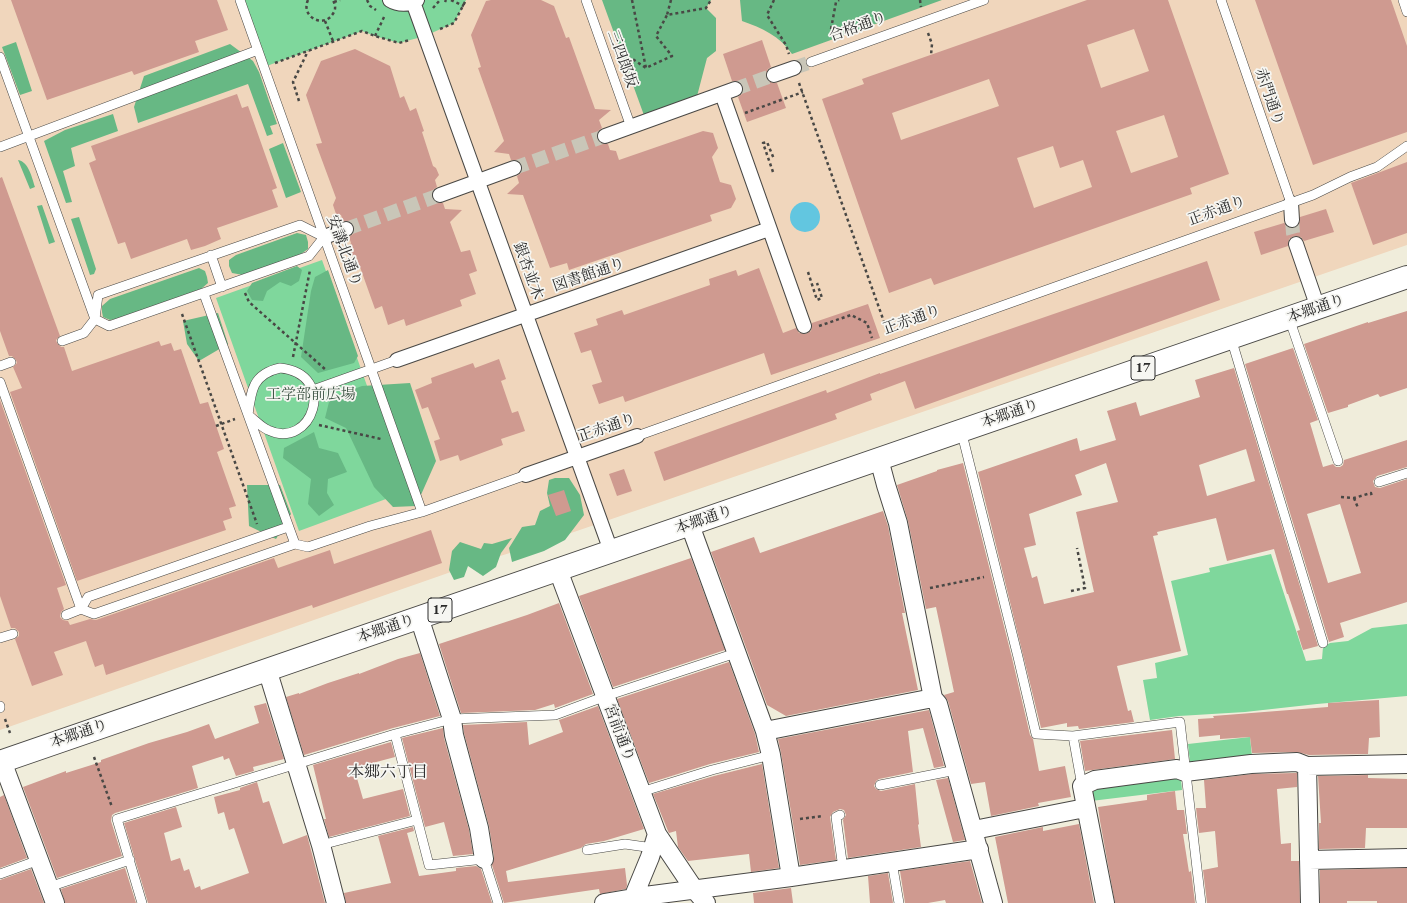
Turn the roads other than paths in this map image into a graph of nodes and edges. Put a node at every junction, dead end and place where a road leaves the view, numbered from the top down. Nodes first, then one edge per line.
1 (240, 0) edge
2 (586, 0) edge
3 (984, 0) edge
4 (1221, 0) edge
5 (1403, 0) edge
6 (391, 1) edge
7 (415, 1) edge
8 (1407, 12) edge
9 (258, 50) junction
10 (0, 56) edge
11 (811, 62) tunnel mouth
12 (794, 68) tunnel mouth
13 (774, 75) tunnel mouth
14 (735, 89) tunnel mouth
15 (722, 94) junction
16 (631, 127) junction
17 (28, 135) junction
18 (605, 136) tunnel mouth
19 (1407, 146) edge
20 (0, 147) edge
21 (514, 168) tunnel mouth
22 (478, 181) junction
23 (440, 195) tunnel mouth
24 (1291, 203) junction
25 (1292, 220) tunnel mouth
26 (346, 229) tunnel mouth
27 (769, 229) junction
28 (324, 237) junction
29 (1296, 244) tunnel mouth
30 (211, 255) junction
31 (1407, 277) edge
32 (222, 287) junction
33 (204, 294) junction
34 (1318, 308) junction
35 (526, 315) junction
36 (1289, 318) junction
37 (95, 319) junction
38 (804, 326) road end
39 (1231, 338) junction
40 (62, 341) dead end
41 (397, 360) joint
42 (11, 362) dead end
43 (0, 366) edge
44 (371, 369) junction
45 (0, 382) edge
46 (313, 390) junction
47 (248, 415) junction
48 (961, 430) junction
49 (637, 436) joint
50 (577, 457) junction
51 (879, 459) junction
52 (1338, 460) dead end
53 (1407, 473) edge
54 (526, 475) joint
55 (1379, 482) dead end
56 (422, 512) junction
57 (690, 525) junction
58 (288, 526) junction
59 (295, 544) junction
60 (611, 551) junction
61 (558, 570) junction
62 (82, 609) junction
63 (66, 615) dead end
64 (419, 617) junction
65 (13, 634) dead end
66 (0, 638) edge
67 (1323, 643) dead end
68 (736, 653) junction
69 (268, 669) junction
70 (606, 696) junction
71 (933, 698) junction
72 (452, 719) junction
73 (765, 731) junction
74 (395, 734) junction
75 (1073, 736) junction
76 (771, 755) junction
77 (1, 761) edge
78 (297, 764) junction
79 (1407, 764) edge
80 (1306, 766) junction
81 (956, 770) junction
82 (1185, 772) junction
83 (880, 784) dead end
84 (1082, 786) junction
85 (642, 792) junction
86 (1085, 808) junction
87 (838, 816) road end
88 (417, 820) junction
89 (974, 830) junction
90 (655, 841) junction
91 (321, 844) junction
92 (978, 849) junction
93 (587, 850) dead end
94 (1407, 858) edge
95 (484, 859) junction
96 (39, 860) junction
97 (130, 860) junction
98 (1309, 860) junction
99 (892, 862) junction
100 (842, 869) junction
101 (0, 874) edge
102 (791, 877) junction
103 (694, 889) junction
104 (52, 895) edge
105 (675, 898) edge
106 (632, 901) edge
107 (142, 903) edge
108 (336, 903) edge
109 (498, 903) edge
110 (604, 903) edge
111 (706, 903) edge
112 (899, 903) edge
113 (993, 903) edge
114 (1105, 903) edge
115 (1200, 903) edge
116 (1310, 903) edge

1 - 9 lane, 安講北通り
2 - 16 lane, 三四郎坂
3 - 11 lane, 合格通り
4 - 24 lane, 赤門通り
5 - 8 lane
6 - 7 street
7 - 22 street, 銀杏並木
9 - 17 lane
9 - 28 lane, 安講北通り
10 - 17 lane
12 - 13 street
14 - 15 street
15 - 16 street
15 - 27 street
16 - 18 street
17 - 20 lane
17 - 37 lane
19 - 24 lane, 正赤通り
21 - 22 street
22 - 23 street
22 - 35 street, 銀杏並木
24 - 25 street
24 - 49 lane, 正赤通り
26 - 28 street
27 - 35 street, 図書館通り
27 - 38 street
28 - 30 lane
28 - 32 lane
28 - 44 lane, 安講北通り
29 - 34 street
30 - 32 lane
30 - 37 lane
31 - 34 highway, 本郷通り / 17
32 - 33 lane
33 - 37 lane
33 - 47 lane
34 - 36 highway, 本郷通り / 17
35 - 41 street, 図書館通り
35 - 50 street, 銀杏並木
36 - 39 highway, 本郷通り / 17
36 - 52 lane
37 - 40 lane
39 - 48 highway, 本郷通り / 17
39 - 67 lane
41 - 44 lane
42 - 43 lane
44 - 46 lane
44 - 56 lane, 安講北通り
45 - 62 lane
46 - 47 lane
46 - 47 lane
47 - 58 lane
48 - 51 highway, 本郷通り / 17
48 - 75 lane
49 - 50 street, 正赤通り
50 - 54 street, 正赤通り
50 - 60 street, 銀杏並木
51 - 57 highway, 本郷通り / 17
51 - 71 street
53 - 55 lane
54 - 56 lane, 正赤通り
56 - 59 lane, 正赤通り
57 - 60 highway, 本郷通り / 17
57 - 68 street
58 - 59 lane
58 - 62 lane
59 - 62 lane
60 - 61 highway, 本郷通り / 17
61 - 64 highway, 本郷通り / 17
61 - 70 street, 宮前通り
62 - 63 lane
64 - 69 highway, 本郷通り / 17
64 - 72 street
65 - 66 lane
68 - 70 lane
68 - 73 street
69 - 77 highway, 本郷通り / 17
69 - 78 street
70 - 72 lane
70 - 85 street, 宮前通り
71 - 73 street
71 - 81 street
72 - 74 lane
72 - 95 street
73 - 76 street
74 - 78 lane
74 - 88 lane
75 - 82 lane
75 - 84 lane
76 - 85 lane
76 - 102 street
77 - 96 street
78 - 91 street
78 - 97 lane
79 - 80 street
80 - 82 street
80 - 98 street
81 - 83 lane
81 - 89 street
82 - 84 street
82 - 115 lane
84 - 86 street
85 - 90 street, 宮前通り
86 - 89 street
86 - 114 street
87 - 100 lane
88 - 91 lane
88 - 95 lane
89 - 92 street
90 - 93 lane
90 - 103 street, 宮前通り
90 - 106 street
91 - 108 street
92 - 99 street
92 - 113 street
94 - 98 street
95 - 109 lane
96 - 101 lane
96 - 104 street
97 - 104 lane
97 - 107 lane
98 - 116 street
99 - 100 street
99 - 112 lane
100 - 102 street
102 - 103 street
103 - 105 street
103 - 111 street, 宮前通り
105 - 106 street
106 - 110 street

